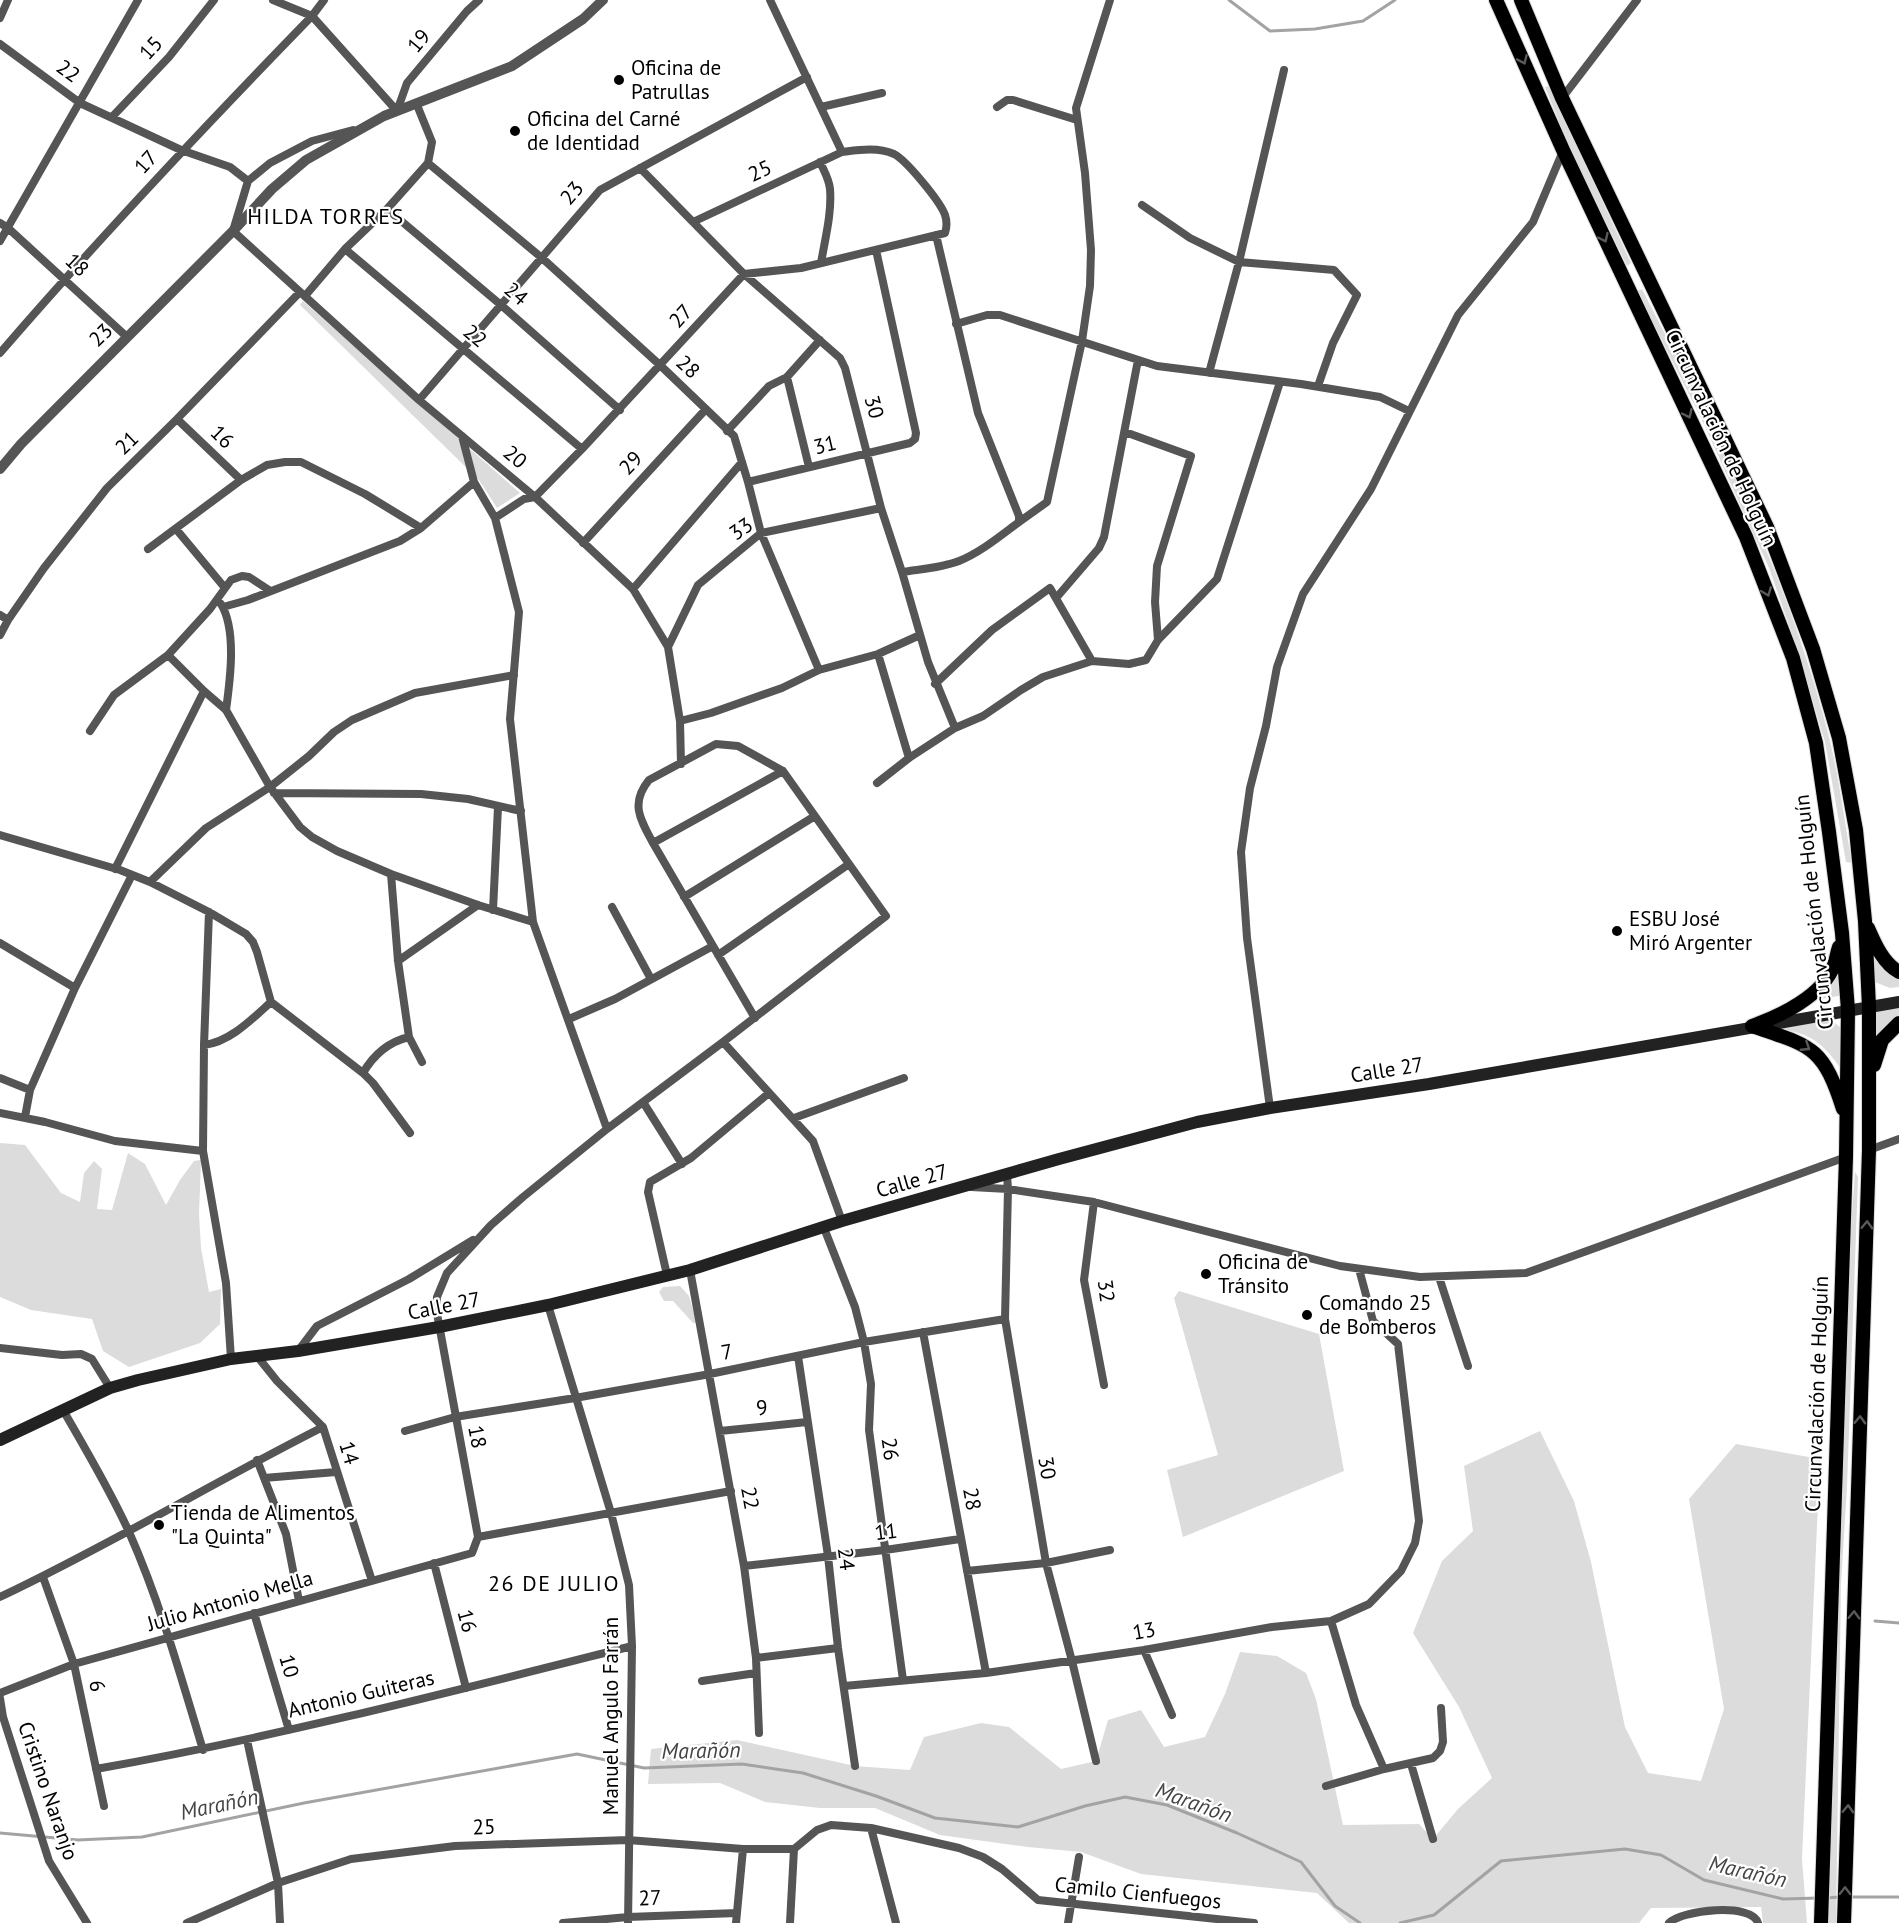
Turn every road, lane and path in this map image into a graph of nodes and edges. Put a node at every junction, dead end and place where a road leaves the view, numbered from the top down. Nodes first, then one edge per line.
1 (8, 0) edge
2 (138, 0) edge
3 (214, 0) edge
4 (273, 0) edge
5 (324, 0) edge
6 (478, 0) edge
7 (603, 0) edge
8 (770, 0) edge
9 (1110, 0) edge
10 (1521, 0) edge
11 (1637, 0) edge
12 (1497, 4) edge
13 (312, 15) junction
14 (0, 18) edge
15 (0, 44) edge
16 (1284, 70) dead end
17 (807, 77) junction
18 (882, 93) dead end
19 (1562, 98) junction
20 (80, 103) junction
21 (417, 105) junction
22 (821, 107) junction
23 (997, 107) dead end
24 (397, 111) junction
25 (112, 117) junction
26 (1077, 120) junction
27 (362, 128) junction
28 (181, 150) junction
29 (1563, 150) junction
30 (842, 152) junction
31 (820, 162) junction
32 (428, 163) junction
33 (640, 168) junction
34 (248, 182) junction
35 (1142, 206) dead end
36 (387, 209) junction
37 (693, 222) junction
38 (4, 225) edge
39 (233, 231) junction
40 (941, 234) junction
41 (0, 241) edge
42 (345, 249) junction
43 (876, 250) junction
44 (542, 258) junction
45 (1239, 262) junction
46 (821, 263) junction
47 (744, 274) junction
48 (64, 278) junction
49 (302, 294) junction
50 (501, 305) junction
51 (956, 324) junction
52 (127, 337) junction
53 (820, 340) junction
54 (1082, 341) junction
55 (463, 349) junction
56 (0, 353) edge
57 (1138, 360) junction
58 (661, 366) junction
59 (1209, 373) junction
60 (787, 377) junction
61 (1280, 382) junction
62 (1318, 386) junction
63 (419, 400) junction
64 (706, 409) junction
65 (620, 410) junction
66 (1409, 411) junction
67 (177, 419) junction
68 (727, 431) junction
69 (1125, 432) junction
70 (462, 436) junction
71 (582, 449) junction
72 (868, 454) junction
73 (742, 462) junction
74 (809, 467) junction
75 (0, 469) edge
76 (241, 480) junction
77 (474, 482) junction
78 (748, 482) junction
79 (535, 496) junction
80 (881, 508) junction
81 (495, 518) junction
82 (1019, 522) junction
83 (421, 528) junction
84 (176, 529) junction
85 (761, 533) junction
86 (583, 543) junction
87 (148, 549) dead end
88 (902, 572) junction
89 (225, 588) junction
90 (633, 588) junction
91 (269, 590) junction
92 (1057, 597) junction
93 (217, 599) junction
94 (223, 608) junction
95 (4, 618) edge
96 (0, 635) edge
97 (920, 635) junction
98 (1158, 640) junction
99 (668, 647) junction
100 (878, 654) junction
101 (168, 655) junction
102 (1092, 661) junction
103 (819, 670) junction
104 (514, 675) junction
105 (935, 684) junction
106 (204, 691) junction
107 (226, 710) junction
108 (680, 721) junction
109 (955, 728) junction
110 (90, 731) dead end
111 (909, 758) junction
112 (681, 764) junction
113 (783, 771) junction
114 (877, 783) dead end
115 (273, 790) junction
116 (498, 807) junction
117 (521, 811) junction
118 (815, 816) junction
119 (0, 835) edge
120 (653, 843) junction
121 (849, 864) junction
122 (115, 868) junction
123 (391, 874) junction
124 (132, 875) junction
125 (150, 882) junction
126 (684, 897) junction
127 (478, 905) junction
128 (612, 907) dead end
129 (493, 910) junction
130 (209, 912) junction
131 (1865, 921) junction
132 (533, 922) junction
133 (1842, 933) junction
134 (0, 942) edge
135 (712, 946) junction
136 (718, 954) junction
137 (398, 961) junction
138 (1899, 972) edge
139 (651, 979) junction
140 (75, 988) junction
141 (271, 1002) junction
142 (1899, 1002) edge
143 (1869, 1007) junction
144 (1848, 1010) junction
145 (755, 1017) junction
146 (569, 1019) junction
147 (1899, 1023) edge
148 (1752, 1026) junction
149 (410, 1037) junction
150 (723, 1042) junction
151 (204, 1046) junction
152 (422, 1062) dead end
153 (363, 1073) junction
154 (0, 1078) edge
155 (904, 1078) dead end
156 (1869, 1084) junction
157 (30, 1089) junction
158 (770, 1093) junction
159 (643, 1102) junction
160 (1270, 1108) junction
161 (0, 1113) edge
162 (25, 1117) junction
163 (794, 1118) junction
164 (1846, 1119) junction
165 (607, 1129) junction
166 (410, 1133) dead end
167 (1899, 1139) edge
168 (1869, 1150) junction
169 (203, 1151) junction
170 (1846, 1157) junction
171 (682, 1164) junction
172 (1007, 1175) junction
173 (964, 1186) junction
174 (1008, 1189) junction
175 (1094, 1202) junction
176 (842, 1221) junction
177 (824, 1228) junction
178 (481, 1235) junction
179 (1359, 1269) junction
180 (690, 1270) junction
181 (667, 1275) junction
182 (1439, 1277) junction
183 (548, 1305) junction
184 (1005, 1319) junction
185 (439, 1327) junction
186 (923, 1332) junction
187 (864, 1342) junction
188 (0, 1348) edge
189 (298, 1351) junction
190 (257, 1356) junction
191 (798, 1356) junction
192 (231, 1359) junction
193 (1468, 1366) dead end
194 (710, 1374) junction
195 (1104, 1384) dead end
196 (110, 1388) junction
197 (575, 1398) junction
198 (63, 1410) junction
199 (455, 1417) junction
200 (807, 1422) junction
201 (322, 1426) junction
202 (405, 1431) dead end
203 (720, 1431) junction
204 (0, 1440) edge
205 (257, 1460) junction
206 (336, 1472) junction
207 (264, 1478) junction
208 (731, 1491) junction
209 (611, 1513) junction
210 (129, 1532) junction
211 (478, 1537) junction
212 (960, 1539) junction
213 (885, 1550) junction
214 (1110, 1550) dead end
215 (828, 1556) junction
216 (434, 1563) junction
217 (1046, 1563) junction
218 (744, 1566) junction
219 (967, 1571) junction
220 (42, 1577) junction
221 (372, 1581) junction
222 (0, 1597) edge
223 (298, 1601) junction
224 (254, 1613) junction
225 (1332, 1621) junction
226 (169, 1637) junction
227 (632, 1646) junction
228 (838, 1648) junction
229 (1144, 1650) junction
230 (756, 1658) junction
231 (1072, 1661) junction
232 (74, 1664) junction
233 (756, 1673) junction
234 (986, 1673) junction
235 (903, 1680) junction
236 (702, 1681) dead end
237 (844, 1686) junction
238 (466, 1688) junction
239 (0, 1693) edge
240 (0, 1698) edge
241 (1442, 1708) dead end
242 (1172, 1715) dead end
243 (289, 1730) junction
244 (759, 1733) dead end
245 (247, 1740) junction
246 (203, 1750) junction
247 (1096, 1761) dead end
248 (1411, 1764) junction
249 (855, 1766) dead end
250 (96, 1769) junction
251 (1383, 1770) junction
252 (1326, 1786) dead end
253 (104, 1806) dead end
254 (871, 1828) junction
255 (1433, 1839) dead end
256 (628, 1840) junction
257 (744, 1849) junction
258 (794, 1849) junction
259 (1079, 1857) dead end
260 (278, 1883) junction
261 (1071, 1905) junction
262 (737, 1918) edge
263 (1821, 1918) edge
264 (1845, 1919) edge
265 (628, 1920) edge
266 (87, 1923) edge
267 (187, 1923) edge
268 (280, 1923) edge
269 (563, 1923) edge
270 (790, 1923) edge
271 (896, 1923) edge
272 (1068, 1923) edge
273 (1247, 1923) edge
274 (1254, 1923) edge
275 (1669, 1923) edge
276 (1758, 1923) edge

1 - 14 street
2 - 20 street
3 - 25 street, 15
4 - 13 street
5 - 13 street, 17
6 - 24 street, 19
7 - 21 street, 23
8 - 17 street
9 - 26 street
10 - 19 highway, Circunvalación de Holguín
11 - 19 street
12 -> 29 highway, Circunvalación de Holguín
13 - 24 street
13 - 28 street, 17
15 - 20 street, 22
16 - 45 street
17 - 22 street
17 - 33 street, 23
18 - 22 street
19 - 131 highway, Circunvalación de Holguín
20 - 25 street, 22
20 - 38 street
21 - 24 street, 23
21 - 32 street
22 - 30 street
23 - 26 street
24 - 27 street, 23
25 - 28 street, 22
26 - 54 street
27 - 34 street, 23
27 - 39 street, 23
28 - 34 street, 22
28 - 48 street, 17
29 - 66 street
29 -> 133 highway, Circunvalación de Holguín
30 - 31 street, 25
30 - 40 street, 25
31 - 37 street, 25
31 - 46 street
32 - 36 street, 21
32 - 44 street, 28
33 - 37 street, 30
33 - 44 street, 23
34 - 39 street, 23
35 - 45 street
36 - 42 street, 21
36 - 50 street, 24
37 - 47 street, 30
38 - 41 street
38 - 48 street, 18
39 - 49 street, 20
39 - 52 street, 23
40 - 43 street
40 - 51 street, 25
42 - 49 street, 21
42 - 55 street, 22
43 - 46 street
43 - 72 street, 31
44 - 50 street, 23
44 - 58 street, 28
45 - 59 street
45 - 62 street
46 - 47 street
47 - 53 street, 30
47 - 58 street, 27
48 - 52 street, 18
48 - 56 street, 17
49 - 63 street, 20
49 - 67 street, 21
50 - 55 street, 23
50 - 65 street, 24
51 - 54 street
51 - 82 street, 25
52 - 75 street, 23
53 - 60 street
53 - 72 street, 30
54 - 57 street
54 - 82 street
55 - 63 street, 23
55 - 71 street, 22
57 - 59 street
57 - 69 street
58 - 64 street, 28
58 - 65 street, 27
59 - 61 street
60 - 68 street
60 - 74 street
61 - 62 street
61 - 98 street
62 - 66 street
63 - 70 street, 20
64 - 68 street, 28
64 - 86 street, 29
65 - 71 street, 27
66 - 160 street
67 - 76 street, 16
67 - 95 street, 21
68 - 73 street, 28
69 - 92 street
69 - 98 street
70 - 77 street
70 - 79 street, 20
71 - 79 street, 27
72 - 74 street, 31
72 - 80 street, 30
73 - 78 street, 28
73 - 90 street
74 - 78 street, 31
76 - 83 street
76 - 84 street
77 - 81 street
77 - 83 street
78 - 85 street, 28
79 - 81 street, 27
79 - 86 street, 20
80 - 85 street, 33
80 - 88 street, 30
81 - 104 street
82 - 88 street
83 - 91 street
84 - 87 street
84 - 89 street
85 - 99 street, 33
85 - 103 street, 28
86 - 90 street, 20
88 - 97 street, 30
89 - 91 street
89 - 93 street
90 - 99 street, 20
91 - 94 street
92 - 102 street
92 - 105 street
93 - 94 street
93 - 101 street
94 - 107 street
95 - 96 street, 21
97 - 100 street
97 - 105 street, 30
98 - 102 street
99 - 108 street, 20
100 - 103 street
100 - 111 street
101 - 106 street
101 - 110 street
102 - 109 street
103 - 108 street
104 - 115 street
104 - 117 street
105 - 109 street, 30
106 - 107 street
106 - 122 street
107 - 115 street
108 - 112 street, 20
109 - 111 street
111 - 114 street
112 - 113 street
112 - 120 street
113 - 118 street
113 - 120 street
115 - 116 street
115 - 123 street
115 - 125 street
116 - 117 street
116 - 129 street
117 - 132 street
118 - 121 street
118 - 126 street
119 - 122 street
120 - 126 street
121 - 136 street
121 - 145 street
122 - 124 street
123 - 127 street
123 - 137 street
124 - 125 street
124 - 140 street
125 - 130 street
126 - 135 street
127 - 129 street
127 - 137 street
128 - 139 street
129 - 132 street
130 - 141 street
130 - 151 street
131 - 138 highway
131 - 143 highway, Circunvalación de Holguín
132 - 146 street
133 - 144 highway, Circunvalación de Holguín
133 - 148 highway
134 - 140 street
135 - 136 street
135 - 139 street
136 - 145 street
137 - 149 street
139 - 146 street
140 - 157 street
141 - 151 street
141 - 153 street
142 - 143 main road, Calle 27
143 - 144 main road, Calle 27
143 - 156 highway, Circunvalación de Holguín
144 - 148 main road, Calle 27
144 - 164 highway, Circunvalación de Holguín
145 - 150 street
146 - 165 street
147 - 156 highway
148 - 160 main road, Calle 27
148 -> 164 highway
149 - 152 street
149 - 153 street
150 - 158 street
150 - 159 street
151 - 169 street
153 - 166 street
154 - 157 street
155 - 163 street
156 - 168 highway, Circunvalación de Holguín
157 - 162 street
158 - 163 street
158 - 171 street
159 - 165 street
159 - 171 street
160 - 172 main road, Calle 27
161 - 162 street
162 - 169 street
163 - 176 street
164 - 170 highway, Circunvalación de Holguín
165 - 178 street
167 - 168 street
264 -> 168 highway, Circunvalación de Holguín
169 - 192 street
170 - 182 street
170 - 263 highway, Circunvalación de Holguín
171 - 181 street
172 - 173 main road, Calle 27
172 - 174 street, 30
173 - 174 street
173 - 176 main road, Calle 27
174 - 175 street
174 - 184 street, 30
175 - 179 street
175 - 195 street, 32
176 - 177 main road, Calle 27
177 - 180 main road, Calle 27
177 - 187 street, 26
178 - 185 street, 18
178 - 189 street
179 - 182 street
179 - 225 street, 13
180 - 181 main road, Calle 27
180 - 194 street, 22
181 - 183 main road, Calle 27
182 - 193 street
183 - 185 main road, Calle 27
183 - 197 street, Manuel Angulo Farrán
184 - 186 street, 7
184 - 217 street, 30
185 - 189 main road, Calle 27
185 - 199 street, 18
186 - 187 street, 7
186 - 212 street, 28
187 - 191 street, 7
187 - 213 street, 26
188 - 196 street
189 - 190 main road, Calle 27
190 - 192 main road, Calle 27
190 - 201 street, 14
191 - 194 street, 7
191 - 200 street, 24
192 - 196 main road, Calle 27
194 - 197 street, 7
194 - 203 street, 22
196 - 198 main road, Calle 27
197 - 199 street, 7
197 - 209 street, Manuel Angulo Farrán
198 - 204 main road, Calle 27
198 - 210 street
199 - 202 street, 7
199 - 211 street, 18
200 - 203 street, 9
200 - 215 street, 24
201 - 205 street
201 - 206 street, 14
203 - 208 street, 22
205 - 207 street
205 - 210 street
206 - 207 street
206 - 221 street, 14
207 - 223 street
208 - 209 street
208 - 218 street, 22
209 - 211 street
209 - 227 street, Manuel Angulo Farrán
210 - 220 street
210 - 226 street
211 - 216 street, Julio Antonio Mella
212 - 213 street, 11
212 - 219 street, 28
213 - 215 street, 11
213 - 235 street, 26
214 - 217 street
215 - 218 street, 11
215 - 228 street, 24
216 - 221 street, Julio Antonio Mella
216 - 238 street, 16
217 - 219 street
217 - 231 street, 30
218 - 230 street, 22
219 - 234 street, 28
220 - 222 street
220 - 232 street, 6
221 - 223 street, Julio Antonio Mella
223 - 224 street, Julio Antonio Mella
224 - 226 street, Julio Antonio Mella
224 - 243 street, 10
225 - 229 street, 13
225 - 251 street
226 - 232 street, Julio Antonio Mella
226 - 246 street
227 - 238 street, Antonio Guiteras
227 - 256 street, Manuel Angulo Farrán
228 - 230 street
228 - 237 street, 24
229 - 231 street, 13
229 - 242 street
230 - 233 street, 22
231 - 234 street, 13
231 - 247 street, 30
232 - 239 street, Julio Antonio Mella
232 - 250 street, 6
233 - 236 street
233 - 244 street, 22
234 - 235 street, 13
235 - 237 street, 13
237 - 249 street, 24
238 - 243 street, Antonio Guiteras
240 - 266 street, Cristino Naranjo
241 - 248 street
243 - 245 street, Antonio Guiteras
245 - 246 street, Antonio Guiteras
245 - 260 street
246 - 250 street, Antonio Guiteras
248 - 251 street
248 - 255 street
250 - 253 street, 6
251 - 252 street
254 - 258 street, Camilo Cienfuegos
254 - 261 street, Camilo Cienfuegos
254 - 271 street
256 - 257 street, 25
256 - 260 street, 25
256 - 265 street, Manuel Angulo Farrán
257 - 258 street, 25
257 - 262 street
258 - 270 street
259 - 261 street
260 - 267 street, 25
260 - 268 street
261 - 272 street
261 - 273 street, Camilo Cienfuegos
262 - 265 street, 27
265 - 269 street, 27
273 - 274 street, Camilo Cienfuegos
275 - 276 street

